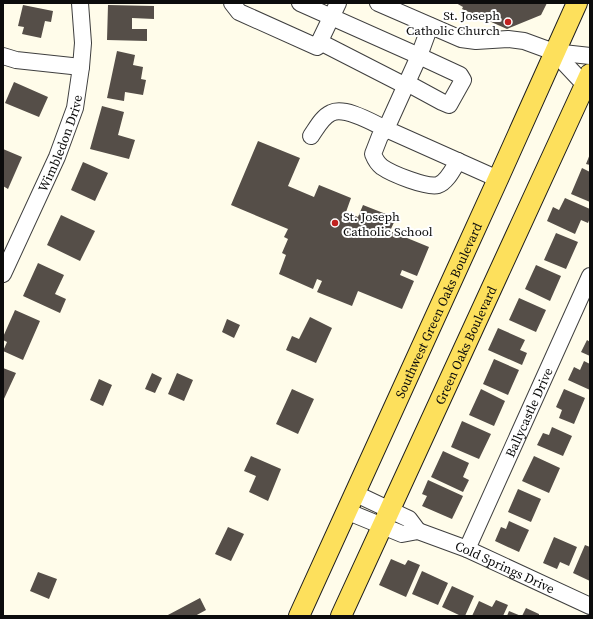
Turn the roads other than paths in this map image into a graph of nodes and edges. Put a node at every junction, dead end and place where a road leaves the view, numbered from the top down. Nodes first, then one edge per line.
1 (80, 3) edge
2 (232, 3) edge
3 (300, 3) edge
4 (338, 3) edge
5 (378, 3) edge
6 (577, 3) edge
7 (331, 18) junction
8 (430, 26) junction
9 (320, 42) junction
10 (554, 52) junction
11 (3, 56) edge
12 (419, 56) junction
13 (590, 56) edge
14 (81, 67) junction
15 (588, 81) edge
16 (407, 84) junction
17 (386, 129) junction
18 (311, 136) dead end
19 (458, 161) junction
20 (498, 179) junction
21 (3, 274) edge
22 (590, 276) edge
23 (354, 493) junction
24 (346, 511) junction
25 (386, 518) junction
26 (467, 549) junction
27 (590, 606) edge
28 (298, 616) edge
29 (341, 616) edge

1 - 14 street, Wimbledon Drive
2 - 9 street
3 - 7 street
4 - 7 street
5 - 8 street
6 - 10 main road, Southwest Green Oaks Boulevard
7 - 9 street
7 - 12 street
8 - 10 street
8 - 12 street
9 - 16 street
10 - 13 street
10 - 15 street
10 - 20 main road, Southwest Green Oaks Boulevard
11 - 14 street
12 - 16 street
12 - 16 street
14 - 21 street, Wimbledon Drive
15 - 25 main road, Green Oaks Boulevard
16 - 17 street
17 - 18 street
17 - 19 street
17 - 19 street
19 - 20 street
20 - 23 main road, Southwest Green Oaks Boulevard
22 - 26 street, Ballycastle Drive
23 - 24 main road, Southwest Green Oaks Boulevard
23 - 25 street, Cold Springs Drive
24 - 25 street, Cold Springs Drive
24 - 28 main road, Southwest Green Oaks Boulevard
25 - 26 street, Cold Springs Drive
25 - 29 main road, Green Oaks Boulevard
26 - 27 street, Cold Springs Drive

